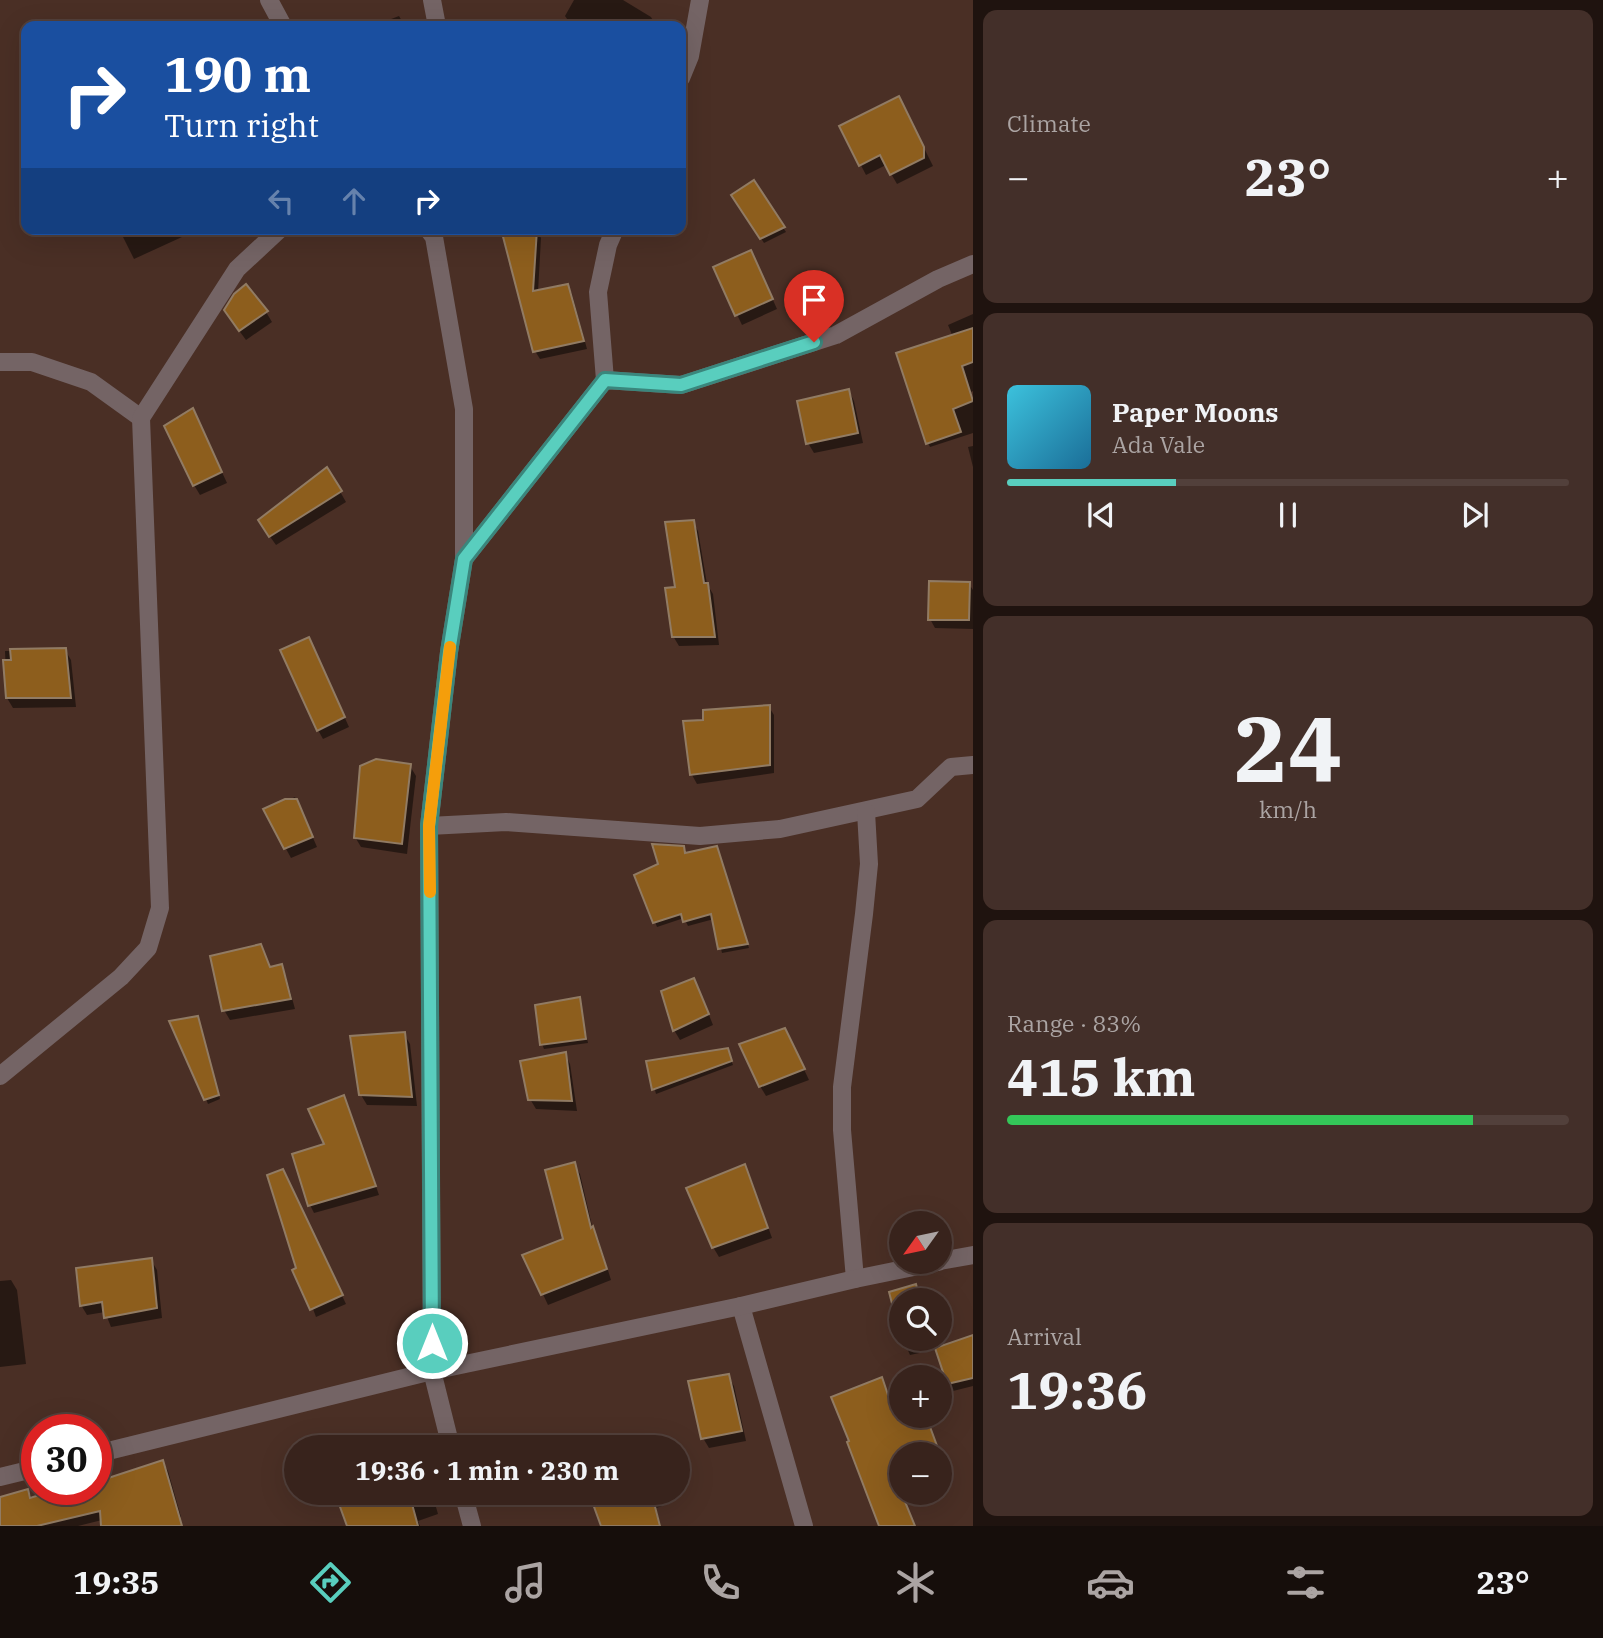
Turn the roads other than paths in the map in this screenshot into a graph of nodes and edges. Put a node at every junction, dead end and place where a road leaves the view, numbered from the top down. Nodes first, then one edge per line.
1 (269, 0) edge
2 (432, 0) edge
3 (700, 0) edge
4 (281, 21) edge
5 (436, 21) edge
6 (686, 66) edge
7 (274, 235) edge
8 (433, 235) edge
9 (612, 235) edge
10 (973, 264) edge
11 (0, 362) edge
12 (605, 380) junction
13 (141, 418) junction
14 (464, 559) junction
15 (973, 765) edge
16 (866, 812) junction
17 (429, 826) junction
18 (0, 1076) edge
19 (973, 1255) edge
20 (952, 1259) edge
21 (889, 1272) edge
22 (855, 1279) junction
23 (741, 1306) junction
24 (432, 1371) junction
25 (449, 1435) edge
26 (112, 1450) edge
27 (21, 1472) edge
28 (0, 1477) edge
29 (466, 1505) edge
30 (472, 1526) edge
31 (804, 1526) edge

1 - 4 street
2 - 5 street
3 - 6 street
7 - 13 street
8 - 14 street
9 - 12 street
10 - 12 street
11 - 13 street
12 - 14 street
13 - 18 street
14 - 17 street
15 - 16 street
16 - 17 street
16 - 22 street
17 - 24 street
19 - 20 street
21 - 22 street
22 - 23 street
23 - 24 street
23 - 31 street
24 - 25 street
24 - 26 street
27 - 28 street
29 - 30 street

